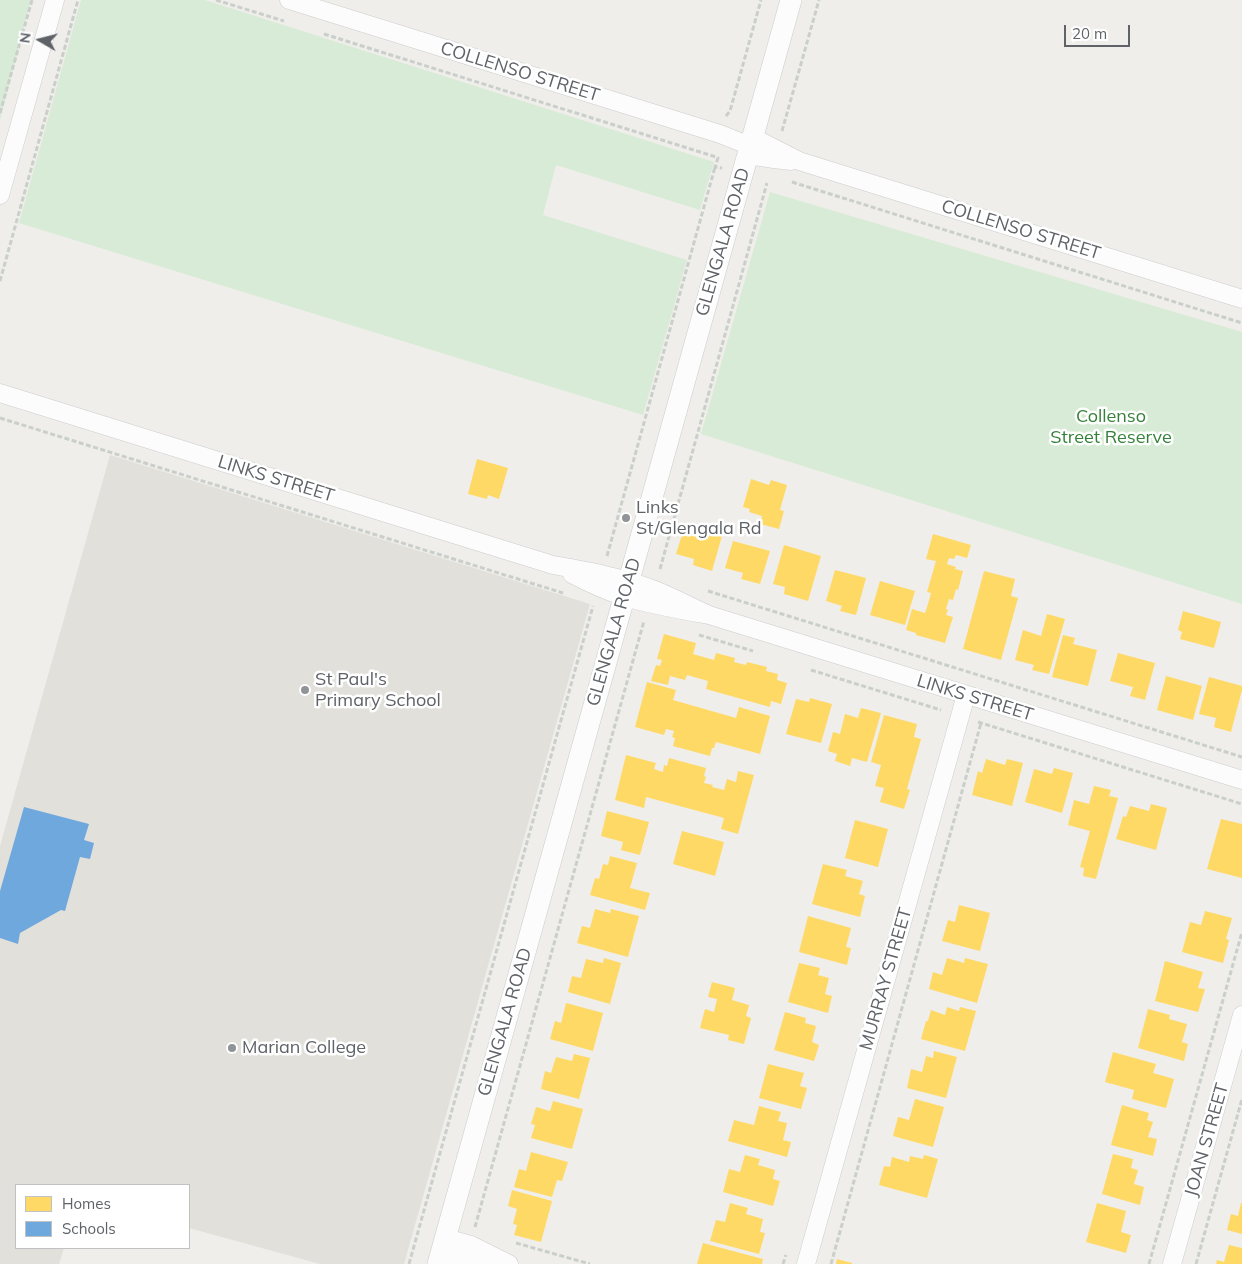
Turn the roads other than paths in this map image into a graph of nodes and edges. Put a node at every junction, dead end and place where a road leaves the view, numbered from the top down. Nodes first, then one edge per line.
1 (55, 0) edge
2 (289, 0) edge
3 (790, 0) edge
4 (750, 146) junction
5 (799, 161) junction
6 (0, 195) edge
7 (1242, 299) edge
8 (0, 393) edge
9 (626, 589) junction
10 (966, 695) junction
11 (1242, 780) edge
12 (1242, 1015) edge
13 (441, 1252) edge
14 (500, 1264) edge
15 (509, 1264) edge
16 (806, 1264) edge
17 (1172, 1264) edge

1 - 6 street
2 - 4 street, COLLENSO STREET
3 - 4 street, GLENGALA ROAD
4 - 5 street, COLLENSO STREET
4 - 5 street, COLLENSO STREET
4 - 9 street, GLENGALA ROAD
5 - 7 street, COLLENSO STREET
8 - 9 street, LINKS STREET
9 - 10 street, LINKS STREET
9 - 13 street, GLENGALA ROAD
10 - 11 street, LINKS STREET
10 - 16 street, MURRAY STREET
12 - 17 street, JOAN STREET
13 - 14 street
13 - 15 street

